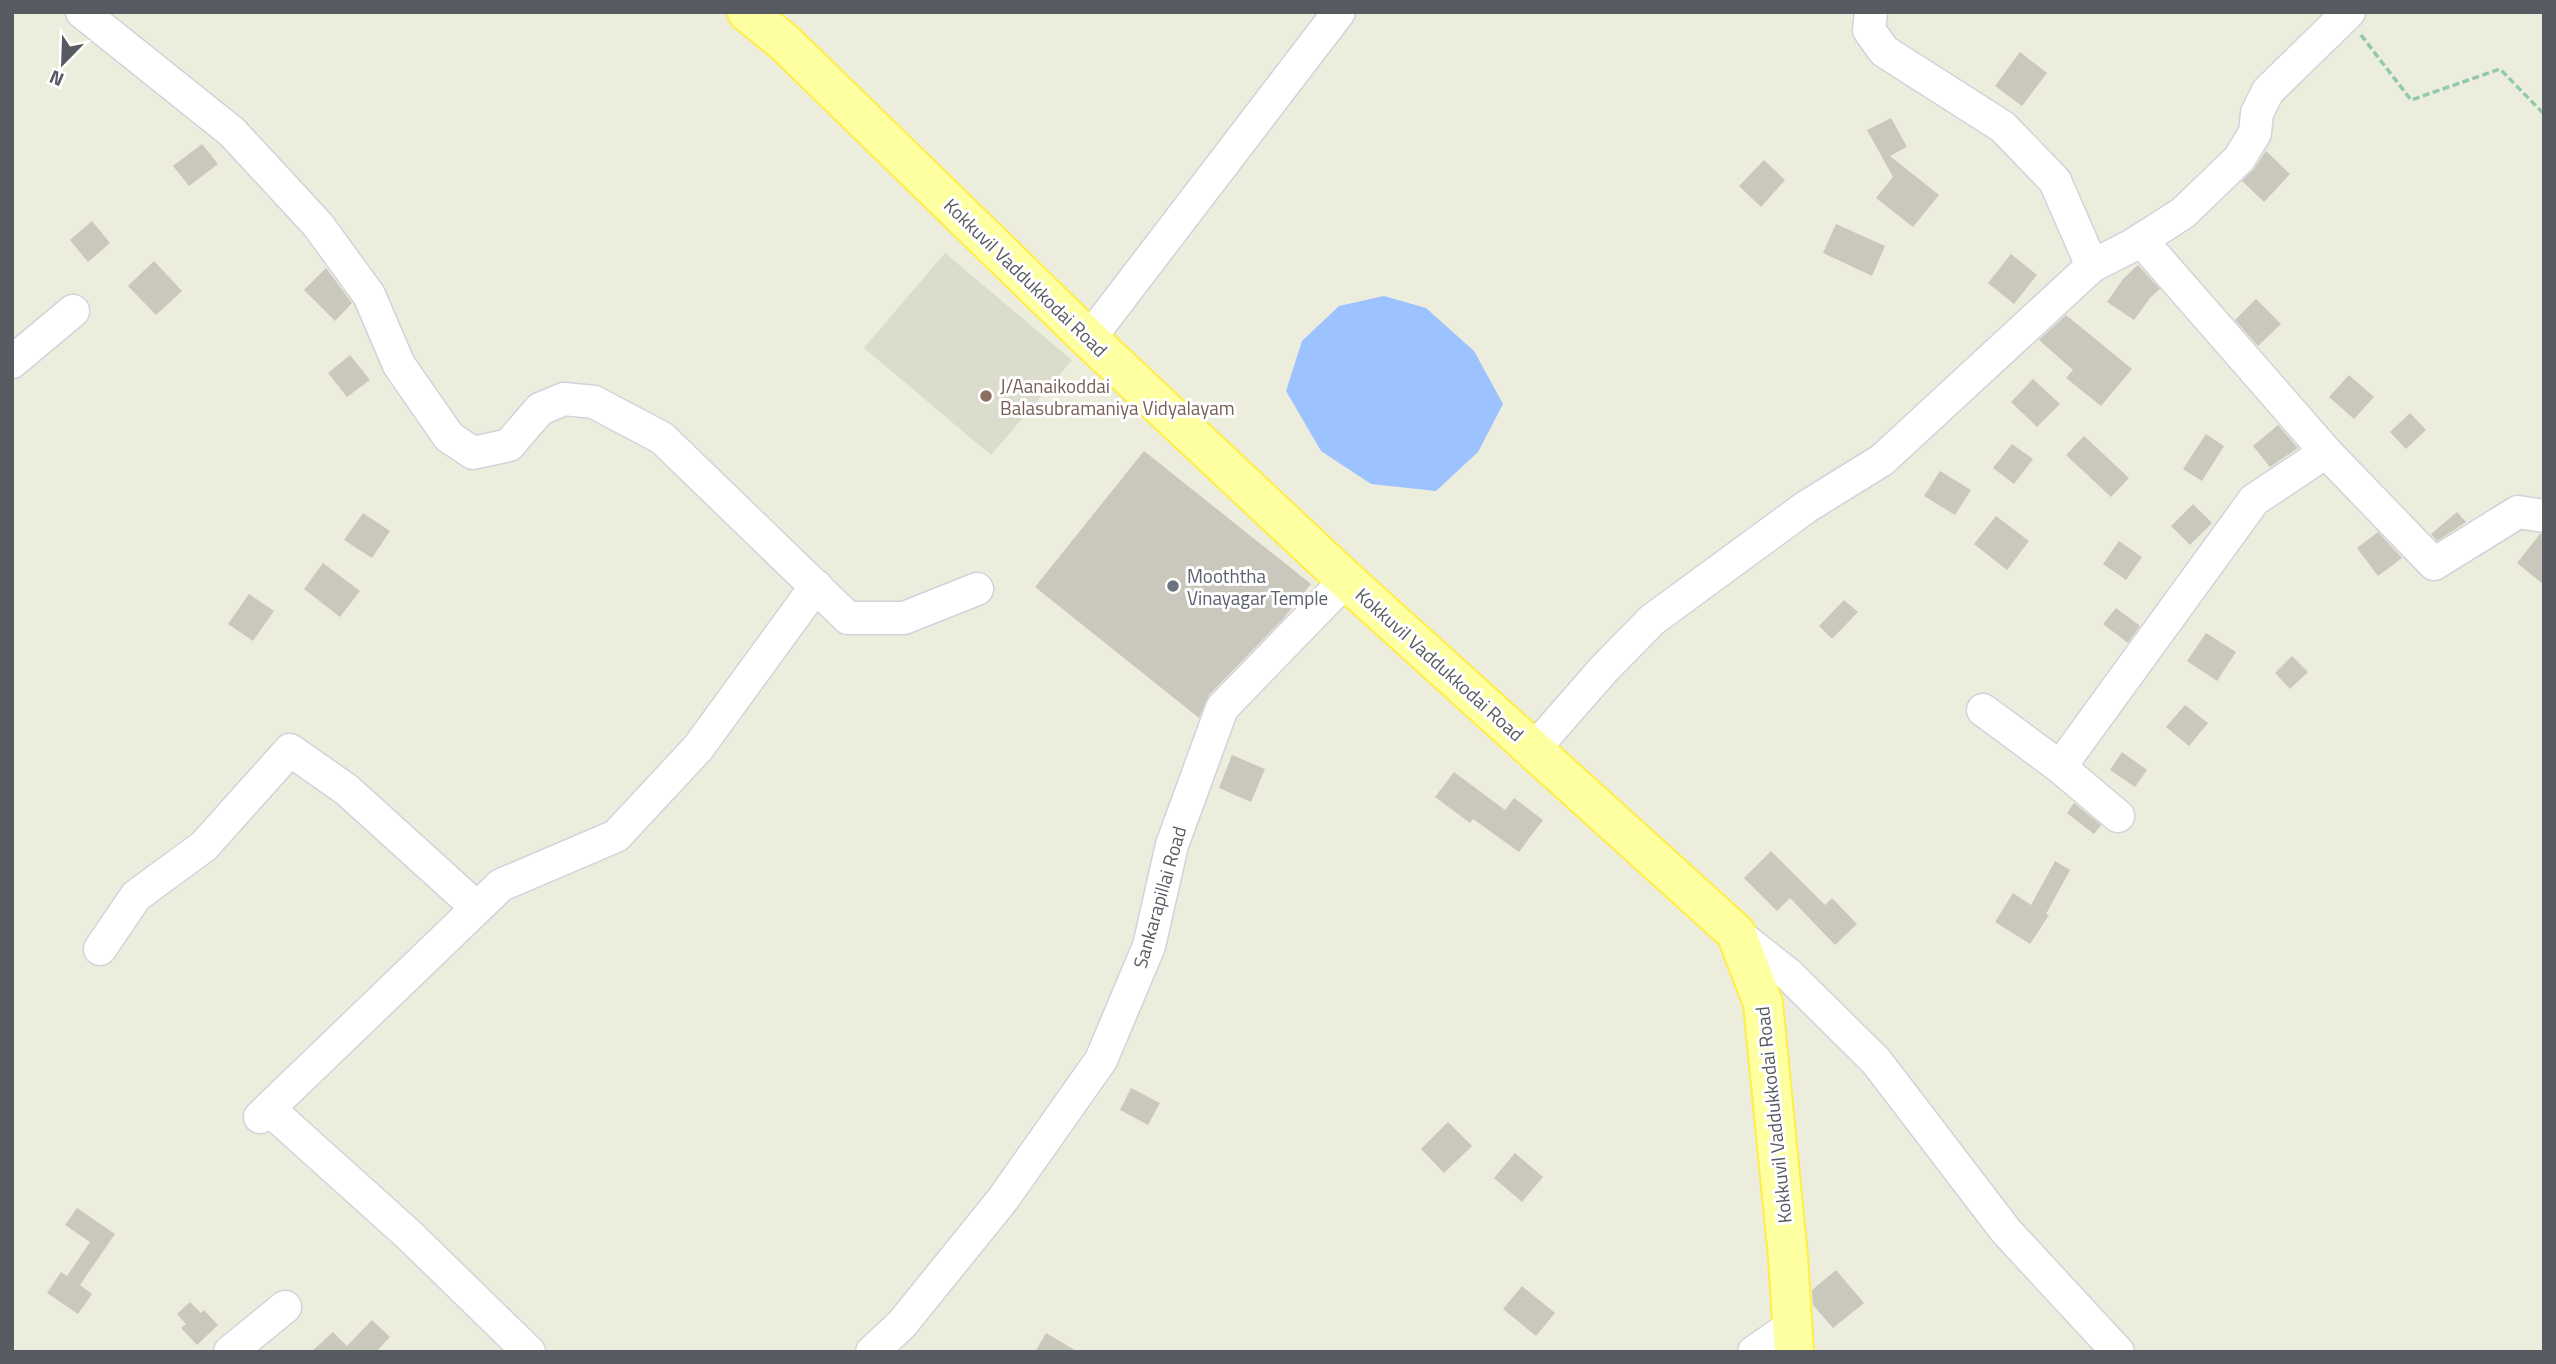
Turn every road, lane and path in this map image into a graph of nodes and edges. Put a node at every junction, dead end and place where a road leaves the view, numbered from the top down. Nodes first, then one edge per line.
1 (82, 12) edge
2 (747, 12) edge
3 (1339, 12) edge
4 (1871, 12) edge
5 (2354, 23) edge
6 (2544, 114) edge
7 (2141, 240) junction
8 (2092, 266) junction
9 (74, 311) dead end
10 (1089, 339) junction
11 (12, 362) edge
12 (2326, 452) junction
13 (2544, 516) edge
14 (1346, 579) junction
15 (816, 586) junction
16 (977, 589) dead end
17 (1983, 710) dead end
18 (1534, 750) junction
19 (2060, 767) junction
20 (2118, 816) dead end
21 (476, 907) junction
22 (1736, 933) junction
23 (100, 949) dead end
24 (285, 1307) dead end
25 (1793, 1339) edge
26 (230, 1352) edge
27 (529, 1352) edge
28 (872, 1352) edge
29 (1754, 1352) edge
30 (2118, 1352) edge

1 - 15 street
2 - 10 main road, Kokkuvil Vaddukkodai Road
3 - 10 street
4 - 8 street
5 - 6 path
5 - 7 street
7 - 8 street
7 - 12 street
8 - 18 street
9 - 11 street
10 - 14 main road, Kokkuvil Vaddukkodai Road
12 - 13 street
12 - 19 street
14 - 18 main road, Kokkuvil Vaddukkodai Road
14 - 28 street, Sankarapillai Road
15 - 16 street
15 - 21 street
17 - 19 street
18 - 22 main road, Kokkuvil Vaddukkodai Road
19 - 20 street
21 - 23 street
21 - 27 street
22 - 25 main road, Kokkuvil Vaddukkodai Road
22 - 30 street
24 - 26 street
25 - 29 street

